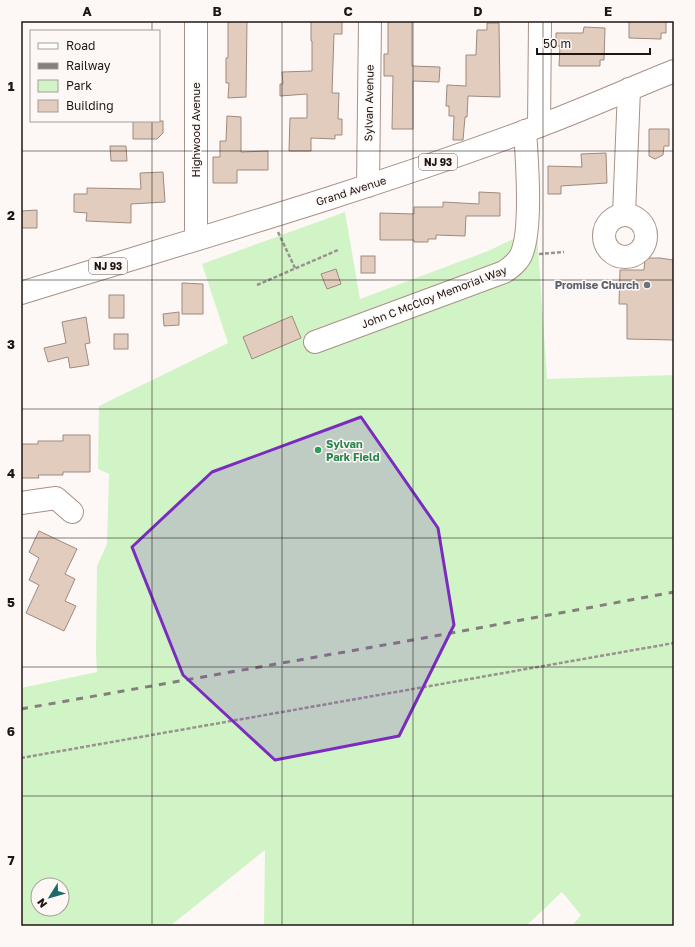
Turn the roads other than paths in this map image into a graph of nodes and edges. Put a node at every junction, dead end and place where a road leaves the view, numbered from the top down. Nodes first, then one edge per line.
1 (196, 21) edge
2 (370, 21) edge
3 (540, 21) edge
4 (674, 71) edge
5 (629, 89) junction
6 (532, 129) junction
7 (368, 186) junction
8 (624, 215) dead end
9 (196, 238) junction
10 (21, 293) edge
11 (315, 342) dead end
12 (21, 503) edge
13 (72, 512) dead end

1 - 9 main road, Highwood Avenue
2 - 7 main road, Sylvan Avenue
3 - 6 main road, John C McCloy Memorial Way
4 - 5 main road, Grand Avenue / NJ 93
5 - 6 main road, Grand Avenue / NJ 93
5 - 8 main road
6 - 7 main road, Grand Avenue / NJ 93
6 - 11 main road, John C McCloy Memorial Way
7 - 9 main road, Grand Avenue / NJ 93
9 - 10 main road, Grand Avenue / NJ 93
12 - 13 main road

